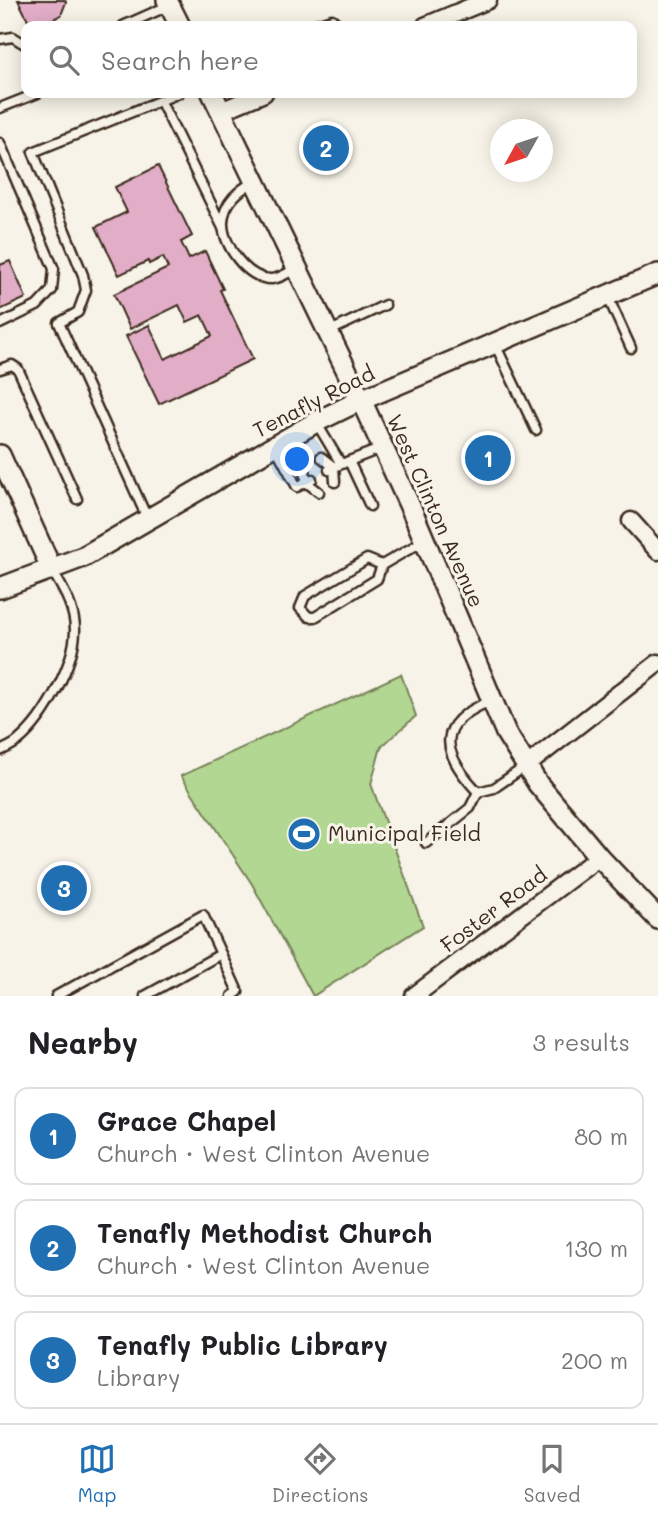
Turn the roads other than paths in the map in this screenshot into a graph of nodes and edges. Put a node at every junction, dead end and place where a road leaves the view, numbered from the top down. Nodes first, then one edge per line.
1 (488, 0) edge
2 (168, 3) edge
3 (134, 21) edge
4 (177, 21) edge
5 (437, 21) edge
6 (0, 39) edge
7 (21, 42) edge
8 (25, 98) edge
9 (170, 98) edge
10 (214, 98) edge
11 (252, 98) edge
12 (162, 102) junction
13 (0, 108) edge
14 (221, 111) junction
15 (0, 143) edge
16 (255, 181) junction
17 (224, 230) junction
18 (296, 268) junction
19 (658, 274) edge
20 (607, 295) junction
21 (386, 305) dead end
22 (0, 324) edge
23 (328, 332) junction
24 (494, 342) junction
25 (631, 348) dead end
26 (0, 369) edge
27 (361, 400) junction
28 (316, 422) junction
29 (536, 430) dead end
30 (275, 446) junction
31 (383, 447) junction
32 (0, 455) edge
33 (321, 457) dead end
34 (338, 465) junction
35 (305, 466) dead end
36 (309, 481) junction
37 (335, 482) dead end
38 (319, 492) dead end
39 (77, 499) dead end
40 (370, 506) dead end
41 (148, 520) junction
42 (631, 521) dead end
43 (425, 540) junction
44 (658, 551) edge
45 (382, 565) junction
46 (52, 570) junction
47 (0, 588) edge
48 (658, 663) edge
49 (491, 701) junction
50 (0, 751) edge
51 (526, 766) junction
52 (478, 792) junction
53 (426, 843) dead end
54 (599, 858) junction
55 (658, 919) edge
56 (221, 954) junction
57 (56, 996) edge
58 (145, 996) edge
59 (232, 996) edge
60 (414, 996) edge

1 - 5 street
2 - 3 lane
2 - 4 street
6 - 7 lane
8 - 13 lane
9 - 12 lane
10 - 14 street, West Clinton Avenue
11 - 14 street
12 - 17 lane
12 - 41 lane
14 - 16 street, West Clinton Avenue
15 - 22 lane
16 - 17 lane
16 - 18 street, West Clinton Avenue
17 - 18 lane
18 - 23 street, West Clinton Avenue
19 - 20 street, Tenafly Road
20 - 24 street, Tenafly Road
20 - 25 lane
21 - 23 lane
23 - 27 street, West Clinton Avenue
24 - 27 street, Tenafly Road
24 - 29 lane
26 - 39 lane
27 - 28 street, Tenafly Road
27 - 31 street, West Clinton Avenue
28 - 30 street, Tenafly Road
28 - 34 lane
30 - 36 lane
30 - 41 street, Tenafly Road
31 - 34 lane
31 - 43 street, West Clinton Avenue
32 - 46 street
33 - 34 lane
34 - 37 lane
34 - 40 lane
35 - 36 lane
36 - 38 lane
41 - 46 street, Tenafly Road
42 - 44 street
43 - 45 lane
43 - 49 street, West Clinton Avenue
45 - 45 lane
46 - 47 street, Tenafly Road
46 - 50 lane
48 - 51 street
49 - 51 street, West Clinton Avenue
49 - 52 lane
51 - 52 lane
51 - 54 street, West Clinton Avenue
52 - 53 lane
54 - 55 street, West Clinton Avenue
54 - 60 street, Foster Road
56 - 57 lane
56 - 58 lane
56 - 59 lane

